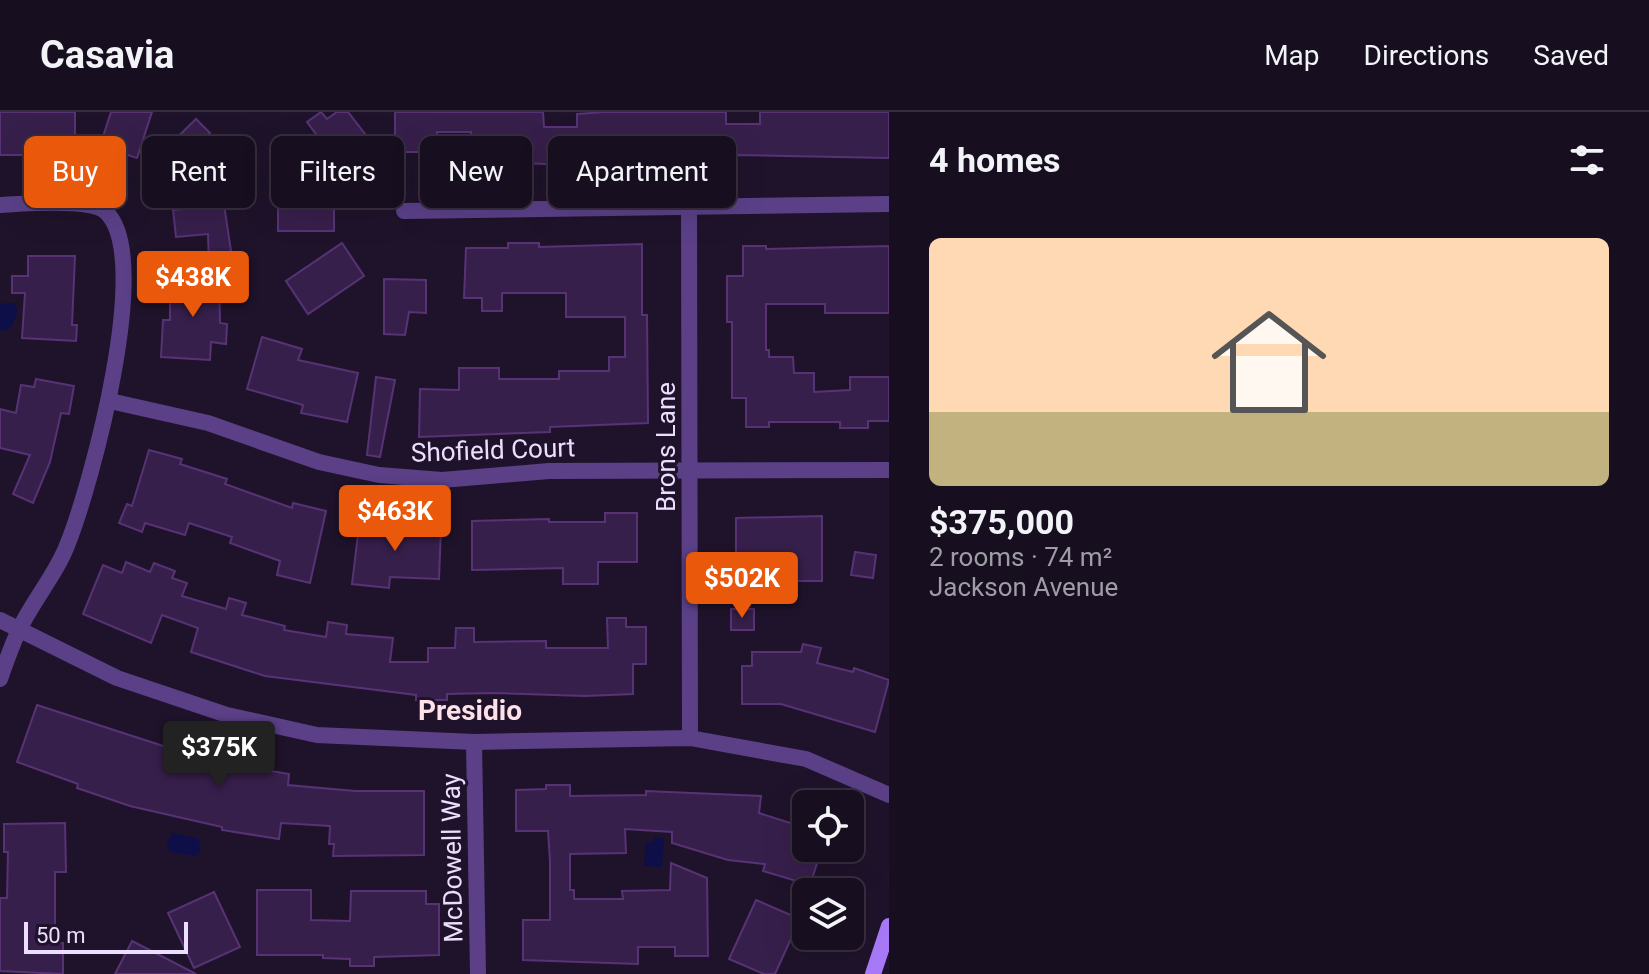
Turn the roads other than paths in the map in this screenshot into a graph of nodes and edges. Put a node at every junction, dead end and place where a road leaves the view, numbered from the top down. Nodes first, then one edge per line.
1 (736, 204) edge
2 (889, 204) edge
3 (0, 205) edge
4 (548, 207) edge
5 (689, 208) edge
6 (404, 211) dead end
7 (110, 401) junction
8 (689, 470) junction
9 (889, 470) edge
10 (0, 620) edge
11 (19, 630) junction
12 (0, 679) edge
13 (690, 738) junction
14 (474, 742) junction
15 (889, 795) edge
16 (889, 926) edge
17 (478, 974) edge
18 (873, 974) edge

1 - 2 street
3 - 7 street
4 - 6 street
5 - 8 street, Brons Lane
7 - 8 street, Shofield Court
7 - 11 street
8 - 9 street, Shofield Court
8 - 13 street, Brons Lane
10 - 11 street
11 - 12 street
11 - 14 street
13 - 14 street
13 - 15 street
14 - 17 street, McDowell Way
16 - 18 street

